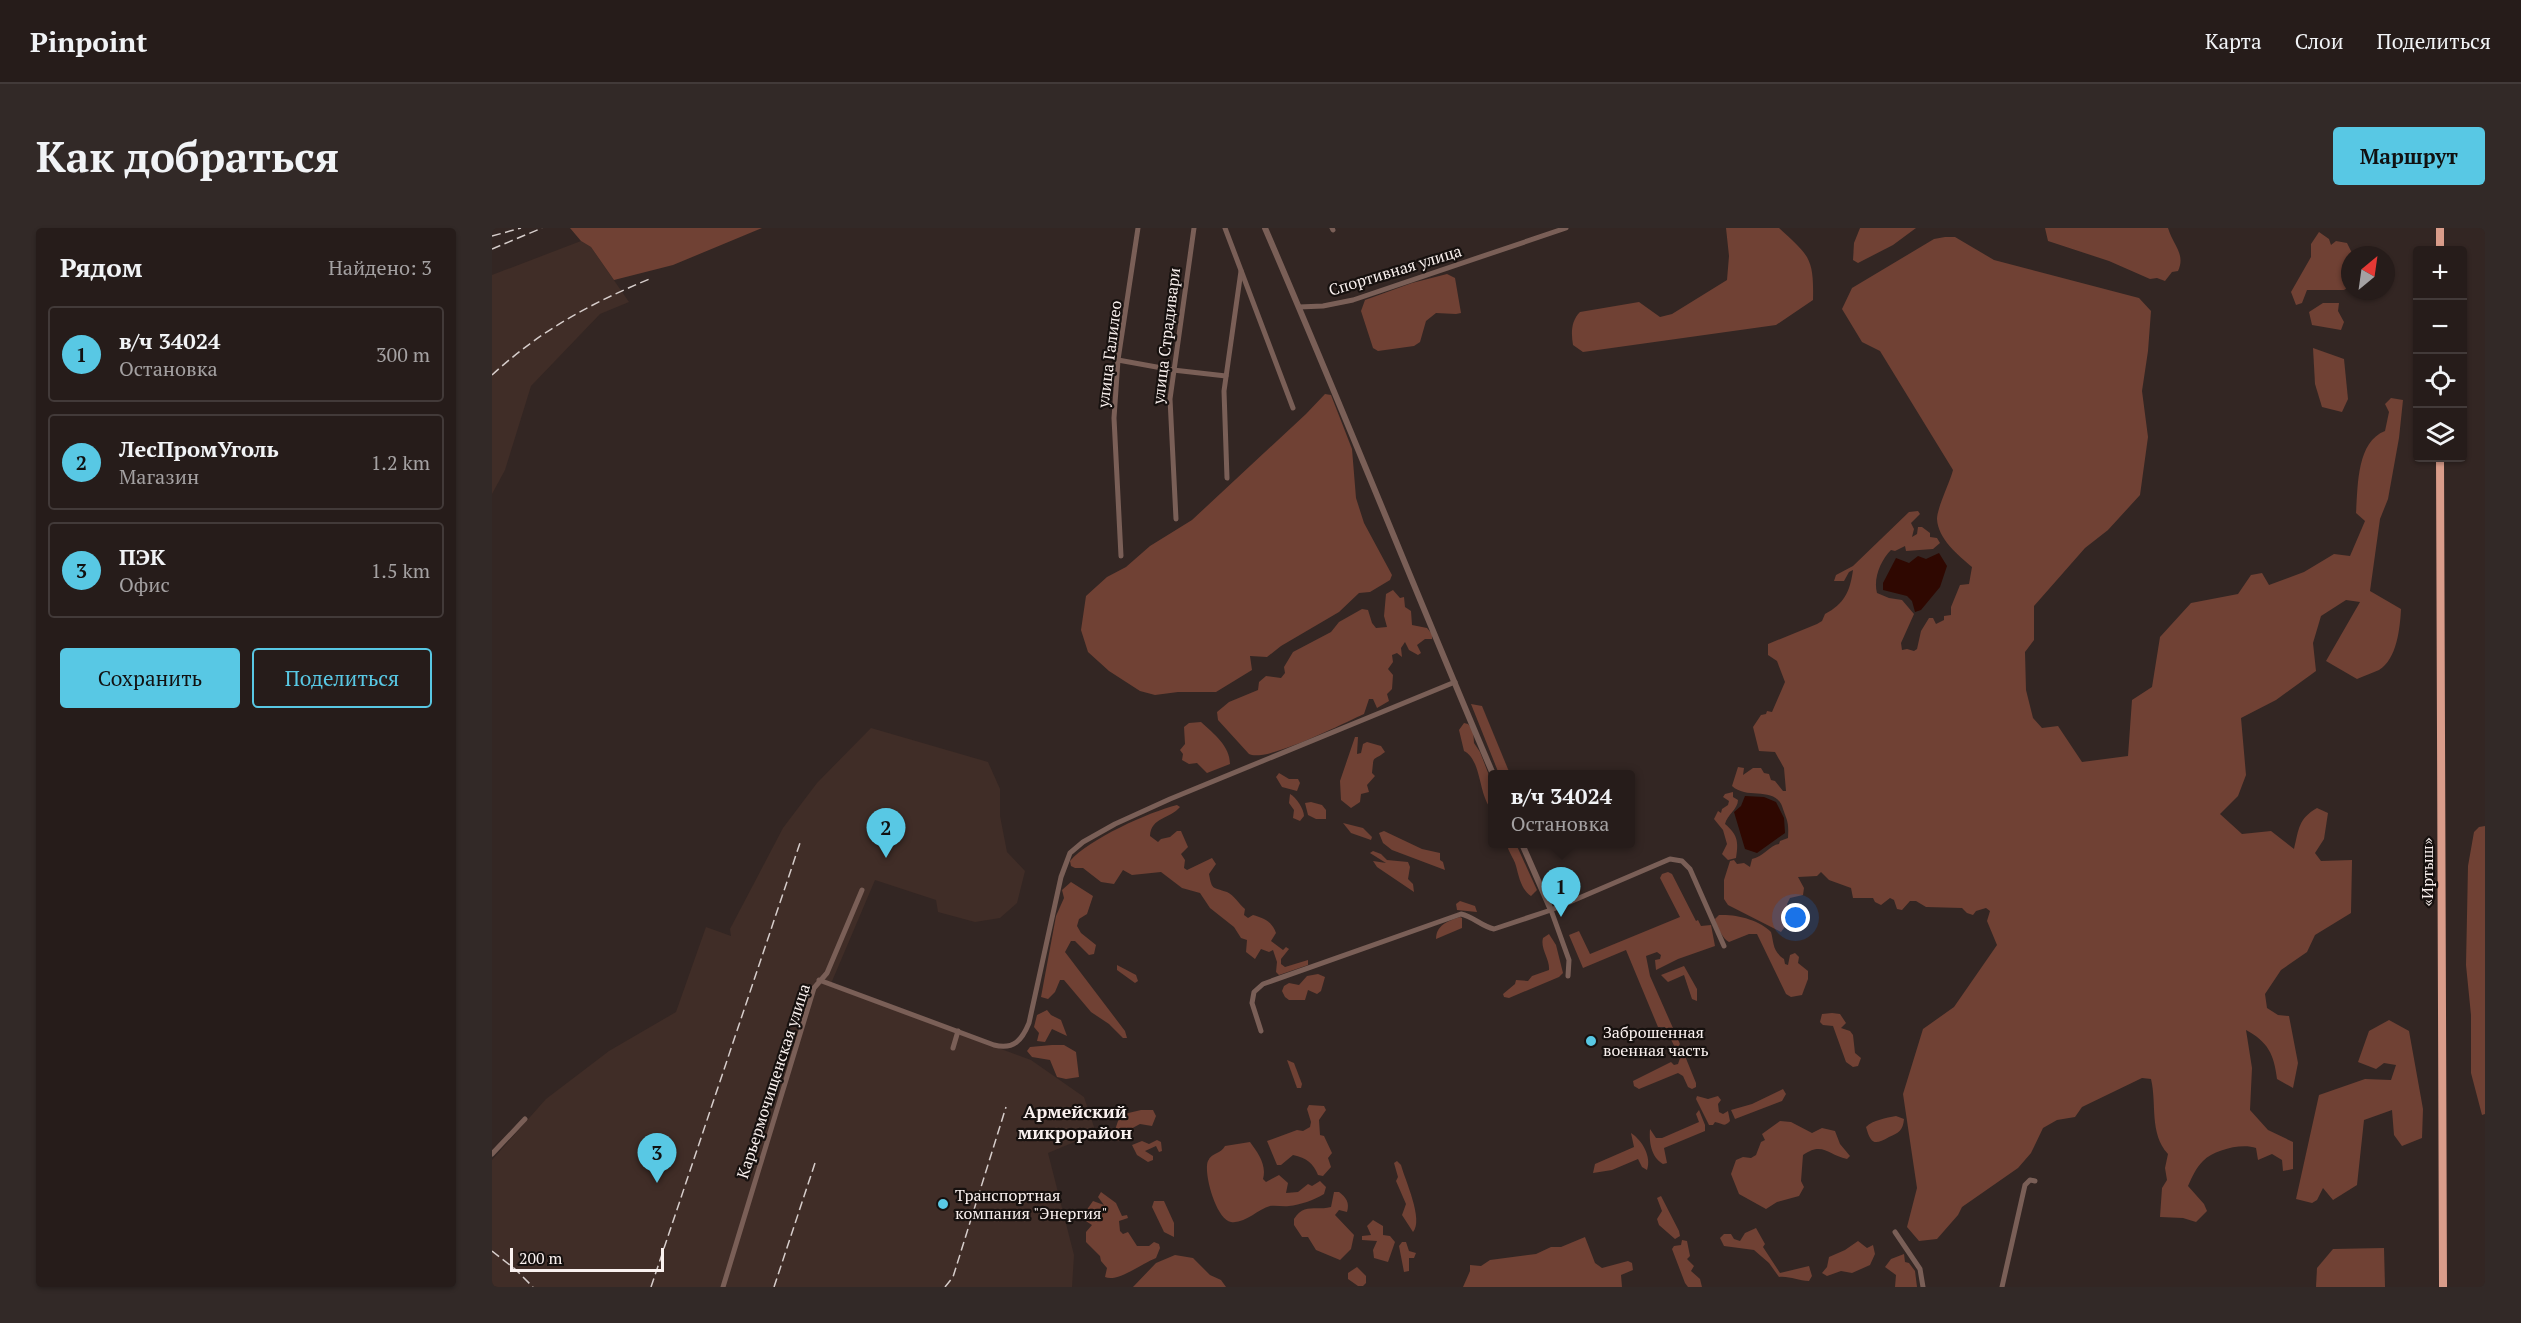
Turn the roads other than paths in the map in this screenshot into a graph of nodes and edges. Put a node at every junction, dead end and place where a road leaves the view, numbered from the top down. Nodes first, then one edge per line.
1 (1138, 228) edge
2 (1194, 228) edge
3 (1225, 228) edge
4 (1265, 228) edge
5 (1566, 228) edge
6 (2440, 228) edge
7 (2440, 246) edge
8 (1241, 271) junction
9 (1299, 307) junction
10 (1118, 360) junction
11 (1173, 370) junction
12 (1226, 376) junction
13 (1293, 408) dead end
14 (2440, 462) edge
15 (1227, 478) dead end
16 (1176, 519) dead end
17 (1121, 556) dead end
18 (1455, 682) junction
19 (1491, 770) edge
20 (1524, 848) edge
21 (862, 890) dead end
22 (1551, 910) junction
23 (1724, 946) dead end
24 (1568, 976) dead end
25 (819, 980) junction
26 (958, 1031) junction
27 (1261, 1031) dead end
28 (953, 1048) dead end
29 (525, 1119) dead end
30 (492, 1154) edge
31 (2035, 1181) dead end
32 (1895, 1232) dead end
33 (723, 1287) edge
34 (1923, 1287) edge
35 (2002, 1287) edge
36 (2444, 1287) edge

1 - 10 street, улица Галилео
2 - 11 street, улица Страдивари
3 - 8 street
4 - 9 street
5 - 9 street, Спортивная улица
6 - 7 highway
8 - 12 street
8 - 13 street
9 - 18 street
10 - 11 street
10 - 17 street, улица Галилео
11 - 12 street
11 - 16 street, улица Страдивари
12 - 15 street
14 - 36 highway, «Иртыш»
18 - 19 street
18 - 26 street
20 - 22 street
21 - 25 street, Карьермочищенская улица
22 - 23 street
22 - 24 street
22 - 27 street
25 - 26 street
25 - 33 street, Карьермочищенская улица
26 - 28 street
29 - 30 street
31 - 35 street
32 - 34 street

